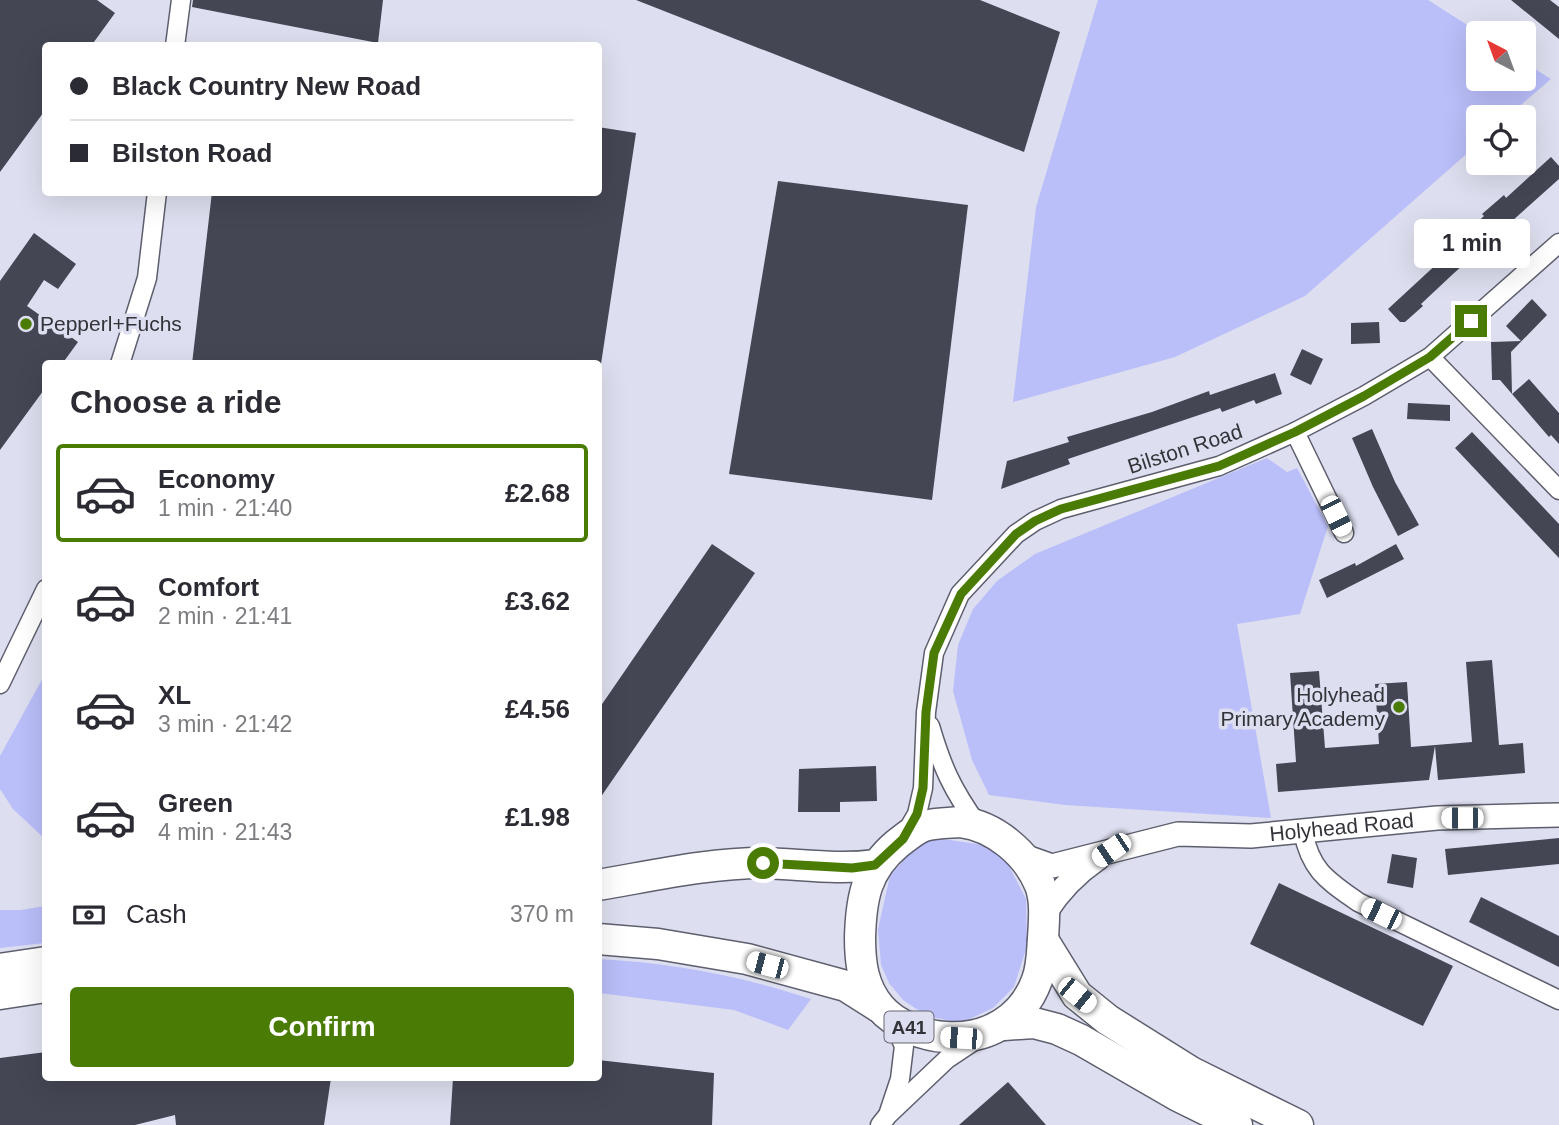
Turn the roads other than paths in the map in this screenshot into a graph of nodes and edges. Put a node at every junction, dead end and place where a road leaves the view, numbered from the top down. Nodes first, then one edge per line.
1 (181, 0) edge
2 (176, 42) edge
3 (157, 196) edge
4 (1559, 243) edge
5 (1430, 357) junction
6 (121, 360) edge
7 (1295, 432) junction
8 (1559, 490) edge
9 (1344, 533) dead end
10 (42, 597) edge
11 (0, 684) edge
12 (926, 712) junction
13 (1559, 816) edge
14 (977, 824) junction
15 (1303, 832) junction
16 (903, 839) junction
17 (1122, 847) junction
18 (1021, 855) junction
19 (875, 865) junction
20 (602, 884) edge
21 (1044, 927) junction
22 (602, 939) edge
23 (42, 962) edge
24 (0, 969) edge
25 (42, 988) edge
26 (0, 993) edge
27 (1559, 1000) edge
28 (886, 1013) junction
29 (995, 1029) junction
30 (884, 1120) edge
31 (1237, 1125) edge
32 (1298, 1125) edge

1 - 2 street
3 - 6 street
4 - 5 street, Bilston Road
5 - 7 street, Bilston Road
5 - 8 street
7 - 9 street
7 - 12 street, Bilston Road
10 - 11 street
12 - 14 street, Bilston Road
12 - 16 street, Bilston Road
13 - 15 street, Holyhead Road
14 - 16 highway, A41
14 - 18 highway
15 - 17 street, Holyhead Road
15 - 27 street
16 - 19 highway, A41
17 - 18 street, Holyhead Road
17 - 21 street
18 - 21 highway
19 - 20 highway
19 - 28 highway, A41
21 - 29 highway
21 - 32 highway
22 - 28 highway, A41
23 - 24 highway
25 - 26 highway
28 - 29 highway, A41
28 - 30 street
29 - 30 street
29 - 31 highway, A41

